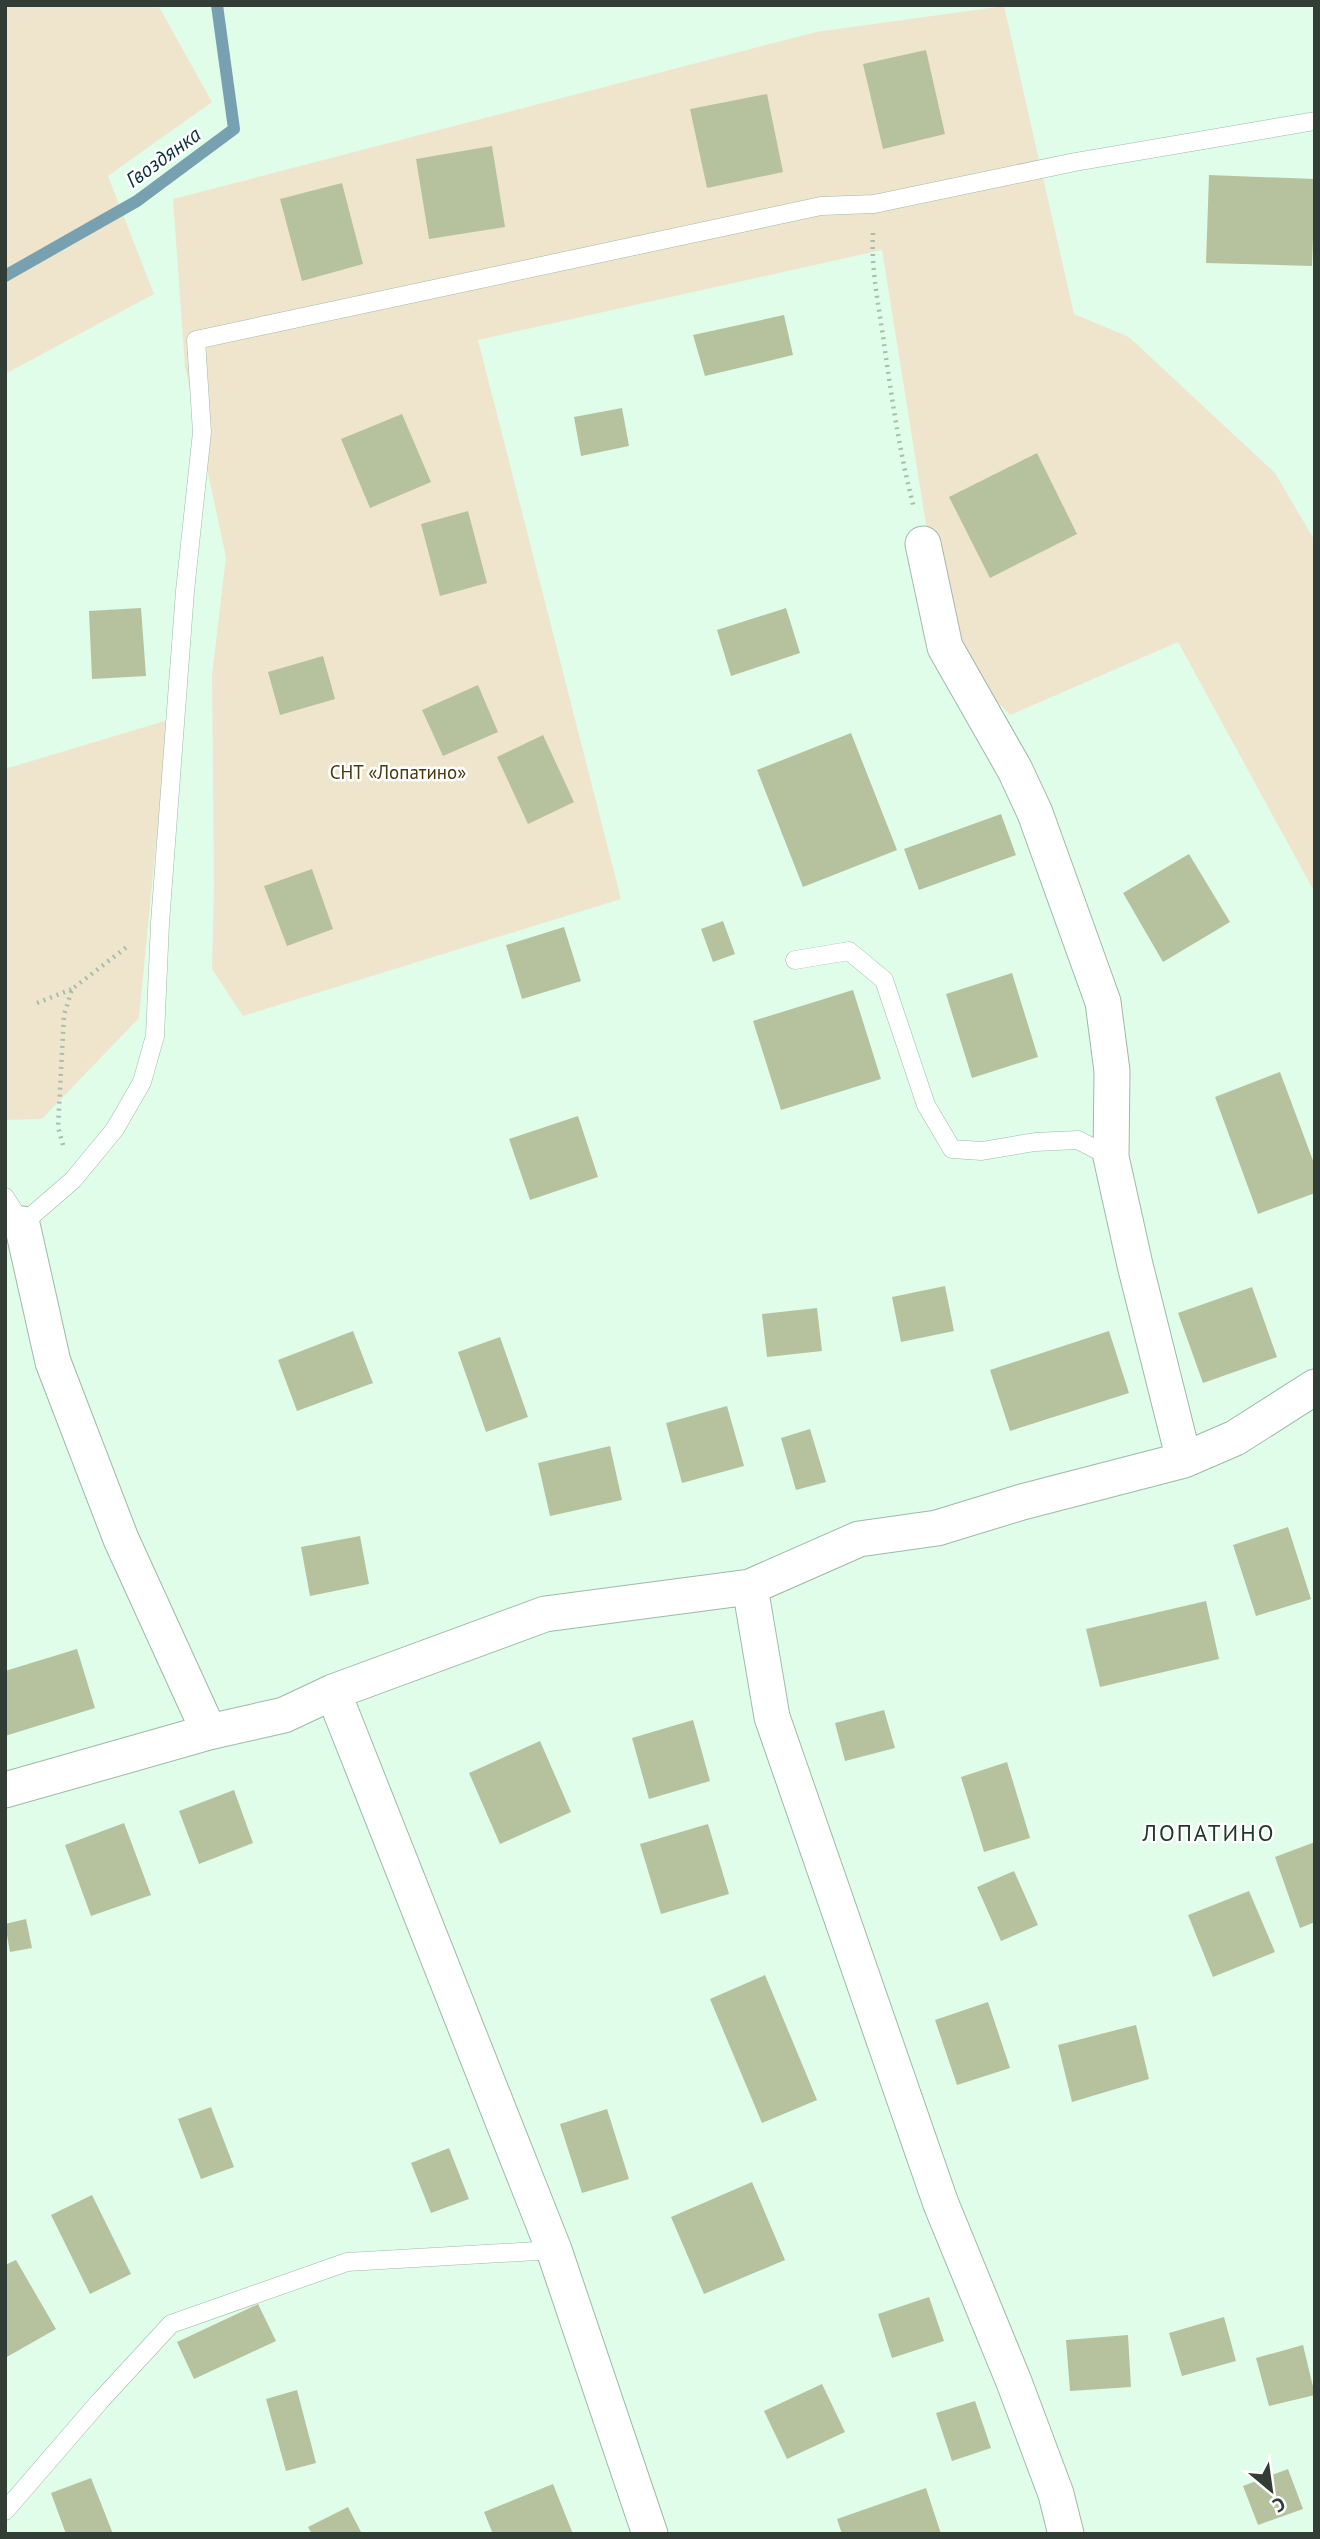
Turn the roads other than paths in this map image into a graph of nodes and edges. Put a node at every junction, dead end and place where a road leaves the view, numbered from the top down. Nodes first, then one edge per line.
1 (1315, 121) edge
2 (923, 544) road end
3 (794, 960) dead end
4 (1111, 1157) junction
5 (14, 1210) edge
6 (1315, 1387) edge
7 (1184, 1460) junction
8 (750, 1587) junction
9 (333, 1692) junction
10 (209, 1732) junction
11 (5, 1790) edge
12 (554, 2250) junction
13 (5, 2511) edge
14 (650, 2534) edge
15 (1066, 2534) edge

1 - 5 lane
2 - 4 street
3 - 4 lane
4 - 7 street
5 - 10 street
6 - 7 street
7 - 8 street
8 - 9 street
8 - 15 street
9 - 10 street
9 - 12 street
10 - 11 street
12 - 13 lane
12 - 14 street

